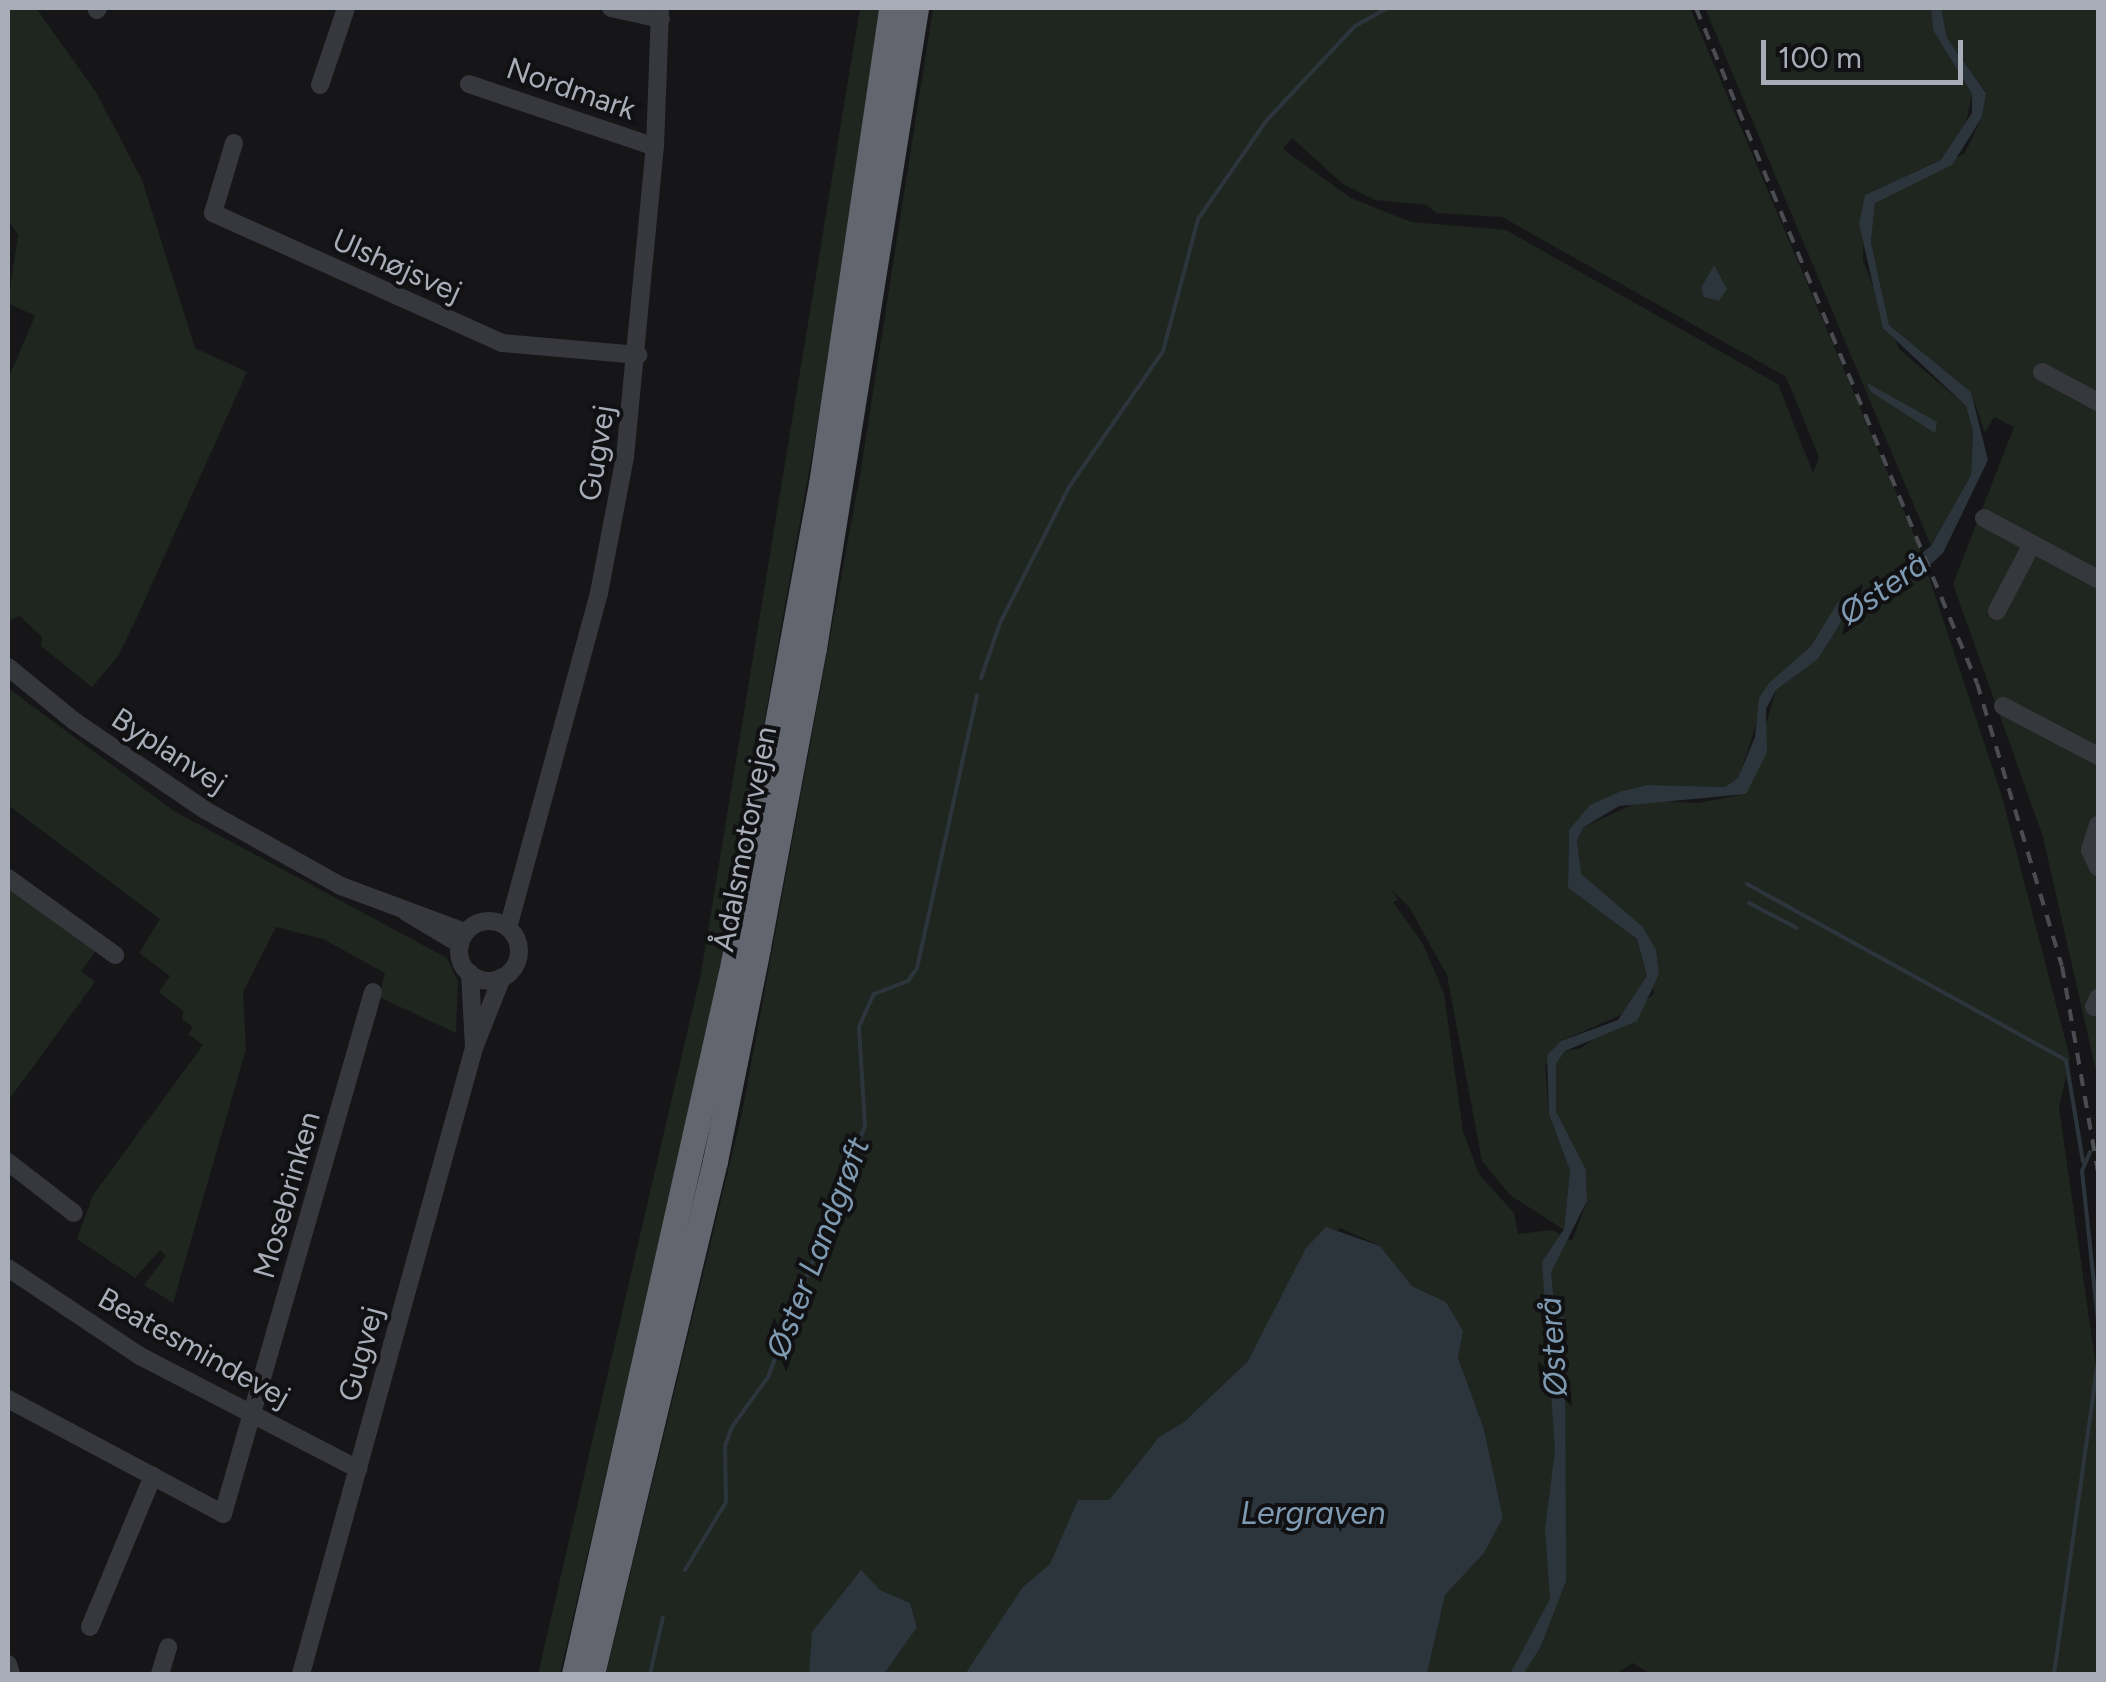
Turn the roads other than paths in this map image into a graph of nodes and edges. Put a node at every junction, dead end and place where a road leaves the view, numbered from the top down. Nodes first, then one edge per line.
1 (346, 8) edge
2 (612, 8) edge
3 (891, 8) edge
4 (916, 8) edge
5 (660, 13) edge
6 (469, 84) dead end
7 (320, 85) dead end
8 (234, 143) dead end
9 (655, 147) junction
10 (638, 355) junction
11 (2042, 372) dead end
12 (2098, 402) edge
13 (1984, 518) dead end
14 (2032, 544) junction
15 (2098, 579) edge
16 (1997, 611) dead end
17 (8, 667) edge
18 (2003, 706) dead end
19 (2098, 756) edge
20 (2098, 824) edge
21 (2098, 867) edge
22 (8, 878) edge
23 (500, 924) junction
24 (463, 938) junction
25 (114, 955) dead end
26 (470, 974) junction
27 (502, 978) junction
28 (373, 992) dead end
29 (474, 1048) junction
30 (8, 1162) edge
31 (74, 1212) dead end
32 (8, 1268) edge
33 (8, 1399) edge
34 (255, 1414) junction
35 (358, 1469) junction
36 (153, 1476) junction
37 (90, 1626) dead end
38 (168, 1647) dead end
39 (8, 1664) edge
40 (11, 1674) edge
41 (160, 1674) edge
42 (301, 1674) edge
43 (574, 1674) edge
44 (592, 1674) edge

1 - 7 street
2 - 5 street
3 - 43 highway, Ådalsmotorvejen
4 - 44 highway, Ådalsmotorvejen
5 - 9 street, Gugvej
6 - 9 street, Nordmark
8 - 10 street, Ulshøjsvej
9 - 10 street, Gugvej
10 - 23 street, Gugvej
11 - 12 street
13 - 14 street
14 - 15 street
14 - 16 street
17 - 24 street, Byplanvej
18 - 19 street
20 - 21 street
22 - 25 street
23 - 24 street
23 - 27 street
24 - 26 street
26 - 27 street
26 - 29 street, Gugvej
27 - 29 street, Gugvej
28 - 34 street, Mosebrinken
29 - 35 street, Gugvej
30 - 31 street
32 - 34 street, Beatesmindevej
33 - 36 street
34 - 35 street, Beatesmindevej
34 - 36 street, Mosebrinken
35 - 42 street, Gugvej
36 - 37 street
38 - 41 street
39 - 40 street

